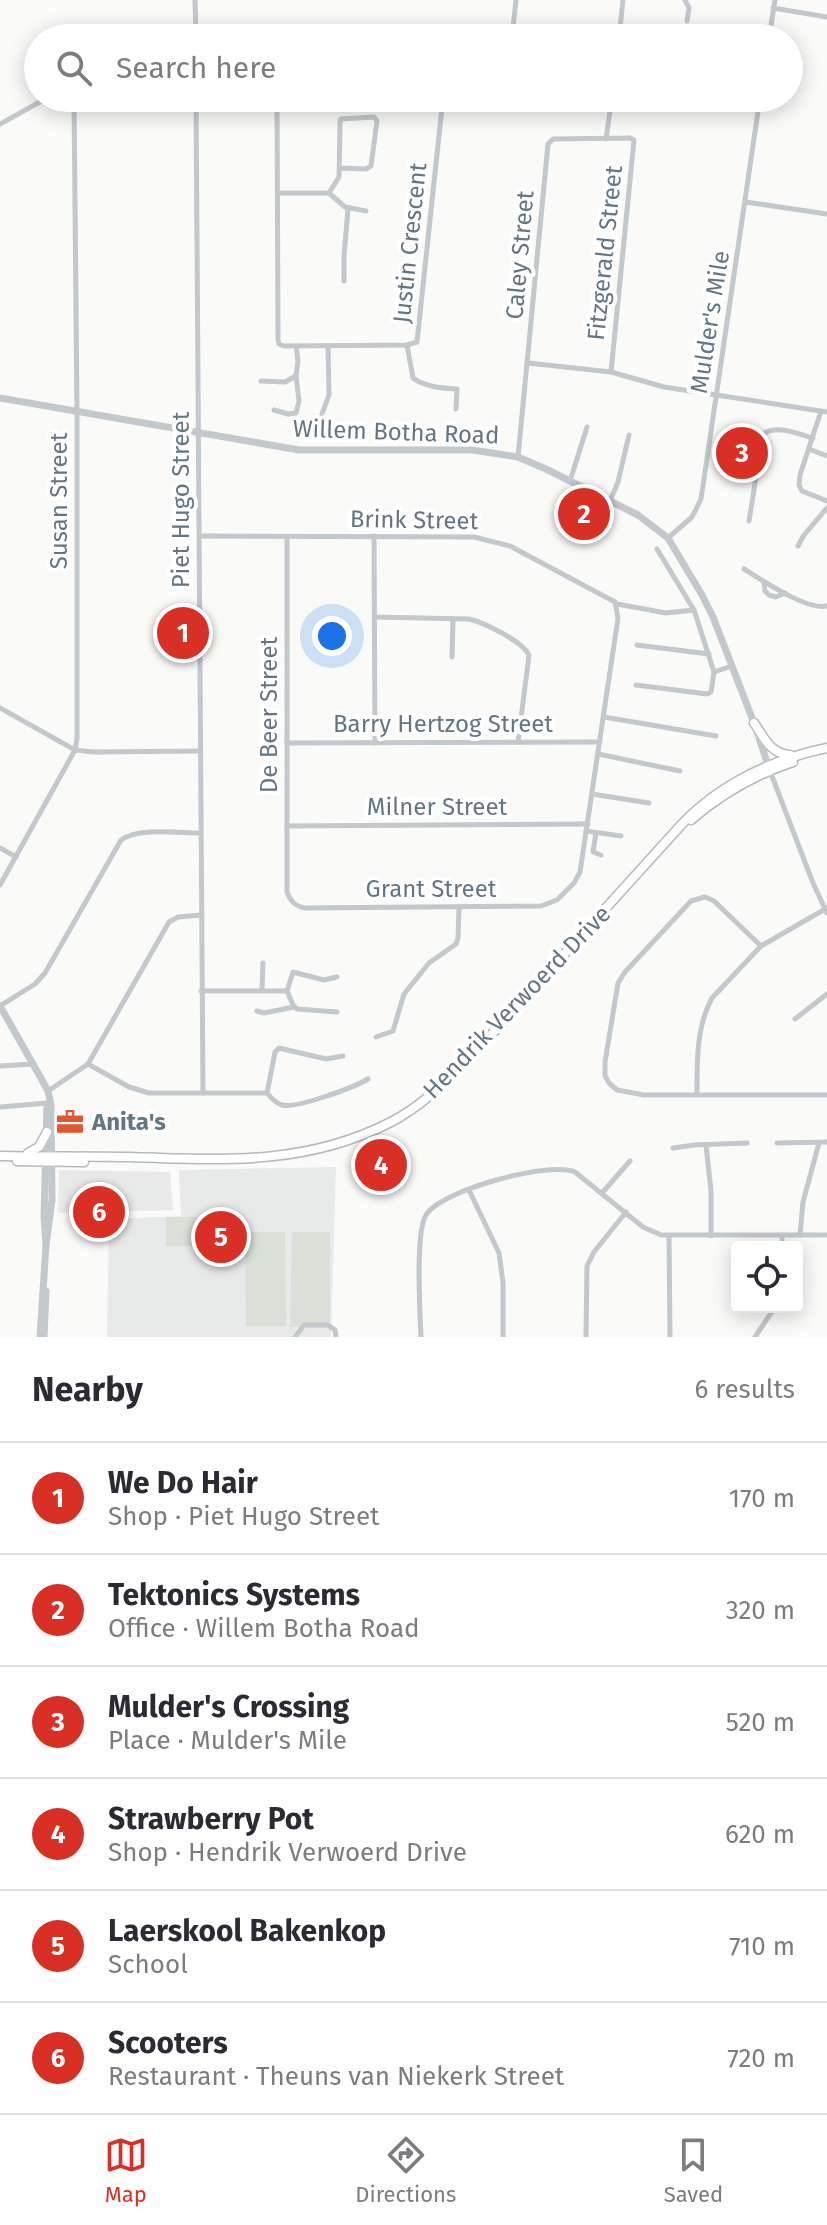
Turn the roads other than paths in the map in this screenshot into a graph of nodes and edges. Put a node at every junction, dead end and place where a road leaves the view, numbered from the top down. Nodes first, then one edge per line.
1 (195, 0) edge
2 (516, 0) edge
3 (623, 0) edge
4 (685, 0) edge
5 (775, 0) edge
6 (773, 8) junction
7 (827, 17) edge
8 (687, 21) dead end
9 (196, 24) edge
10 (513, 24) edge
11 (620, 24) edge
12 (771, 24) edge
13 (24, 111) edge
14 (74, 112) edge
15 (196, 112) edge
16 (277, 112) edge
17 (442, 112) edge
18 (610, 112) edge
19 (758, 112) edge
20 (0, 124) edge
21 (606, 139) junction
22 (634, 139) joint
23 (340, 168) junction
24 (279, 193) junction
25 (329, 193) junction
26 (746, 202) junction
27 (348, 209) junction
28 (366, 211) dead end
29 (827, 214) edge
30 (344, 281) dead end
31 (407, 345) junction
32 (296, 346) junction
33 (328, 346) junction
34 (528, 363) junction
35 (611, 372) junction
36 (296, 376) junction
37 (261, 381) dead end
38 (716, 394) junction
39 (0, 398) edge
40 (456, 409) dead end
41 (274, 410) dead end
42 (824, 411) edge
43 (77, 412) junction
44 (322, 414) dead end
45 (587, 427) dead end
46 (199, 433) junction
47 (629, 435) dead end
48 (813, 438) junction
49 (809, 449) junction
50 (827, 456) edge
51 (518, 457) junction
52 (570, 481) junction
53 (610, 501) junction
54 (827, 501) edge
55 (827, 508) edge
56 (749, 521) dead end
57 (200, 536) junction
58 (374, 536) junction
59 (287, 537) junction
60 (668, 538) junction
61 (798, 546) dead end
62 (657, 549) dead end
63 (744, 569) dead end
64 (764, 581) junction
65 (785, 593) junction
66 (617, 604) junction
67 (827, 606) edge
68 (694, 610) junction
69 (375, 617) junction
70 (453, 619) junction
71 (637, 645) dead end
72 (709, 654) junction
73 (452, 657) dead end
74 (732, 666) junction
75 (714, 672) junction
76 (636, 685) dead end
77 (0, 708) edge
78 (604, 717) junction
79 (754, 723) junction
80 (716, 736) dead end
81 (518, 742) junction
82 (600, 742) junction
83 (287, 743) junction
84 (375, 743) junction
85 (75, 750) junction
86 (200, 751) junction
87 (827, 751) edge
88 (598, 754) junction
89 (800, 755) junction
90 (768, 768) junction
91 (680, 771) dead end
92 (592, 794) junction
93 (649, 803) dead end
94 (588, 824) junction
95 (287, 826) junction
96 (586, 831) junction
97 (200, 833) junction
98 (596, 833) junction
99 (621, 836) dead end
100 (0, 848) edge
101 (601, 855) dead end
102 (16, 857) junction
103 (0, 885) edge
104 (287, 892) joint
105 (459, 907) junction
106 (826, 910) edge
107 (201, 915) junction
108 (761, 946) junction
109 (263, 963) dead end
110 (337, 977) dead end
111 (262, 990) junction
112 (201, 991) junction
113 (287, 991) junction
114 (827, 994) edge
115 (0, 1006) edge
116 (294, 1007) junction
117 (257, 1011) dead end
118 (337, 1012) dead end
119 (795, 1019) dead end
120 (376, 1037) dead end
121 (343, 1056) dead end
122 (33, 1064) junction
123 (88, 1064) junction
124 (0, 1066) edge
125 (368, 1079) dead end
126 (203, 1093) junction
127 (267, 1093) junction
128 (697, 1095) junction
129 (827, 1095) edge
130 (48, 1097) junction
131 (0, 1107) edge
132 (47, 1132) junction
133 (827, 1142) edge
134 (747, 1143) dead end
135 (777, 1143) dead end
136 (819, 1143) junction
137 (706, 1145) junction
138 (673, 1148) dead end
139 (15, 1156) junction
140 (0, 1159) edge
141 (49, 1159) junction
142 (630, 1161) dead end
143 (469, 1190) junction
144 (602, 1193) junction
145 (626, 1212) junction
146 (782, 1235) junction
147 (800, 1235) junction
148 (827, 1235) edge
149 (669, 1236) junction
150 (711, 1236) junction
151 (782, 1241) edge
152 (771, 1313) edge
153 (42, 1337) edge
154 (295, 1337) edge
155 (336, 1337) edge
156 (421, 1337) edge
157 (503, 1337) edge
158 (586, 1337) edge
159 (670, 1337) edge
160 (755, 1337) edge

1 - 9 street
2 - 10 street
3 - 11 street
4 - 8 street
5 - 6 street
6 - 7 street
6 - 12 street
13 - 20 street
14 - 43 street, Susan Street
15 - 46 street, Piet Hugo Street
16 - 24 street
17 - 31 street, Justin Crescent
18 - 21 street
19 - 26 street, Mulder's Mile
21 - 22 street, Caley Street
21 - 34 street, Caley Street
22 - 35 street, Fitzgerald Street
23 - 23 street
23 - 25 street
24 - 25 street
24 - 32 street
25 - 27 street
26 - 29 street
26 - 38 street, Mulder's Mile
27 - 28 street
27 - 30 street
31 - 33 street, Justin Crescent
31 - 40 street
32 - 33 street, Justin Crescent
32 - 36 street
33 - 44 street
34 - 35 street
34 - 51 street, Caley Street
35 - 38 street
36 - 37 street
36 - 41 street
38 - 42 street
38 - 60 street, Mulder's Mile
39 - 43 street, Willem Botha Road
42 - 48 street
43 - 46 street, Willem Botha Road
43 - 85 street, Susan Street
45 - 52 street
46 - 51 street, Willem Botha Road
46 - 57 street, Piet Hugo Street
47 - 53 street
48 - 49 street
48 - 56 street
49 - 50 street
49 - 54 street
51 - 52 street, Willem Botha Road
52 - 53 street, Willem Botha Road
53 - 60 street, Willem Botha Road
55 - 61 street
57 - 59 street, Brink Street
57 - 86 street, Piet Hugo Street
58 - 59 street, Brink Street
58 - 66 street, Brink Street
58 - 69 street
59 - 83 street, De Beer Street
60 - 74 street, Willem Botha Road
62 - 68 street
63 - 64 street
64 - 65 street
64 - 65 street
65 - 67 street
66 - 68 street
66 - 78 street
68 - 72 street
69 - 70 street
69 - 84 street
70 - 73 street
70 - 81 street
71 - 72 street
72 - 75 street
74 - 75 street
74 - 79 street, Willem Botha Road
75 - 76 street
77 - 85 street
78 - 80 street
78 - 82 street
79 - 89 main road
79 - 90 street, Willem Botha Road
81 - 82 street, Barry Hertzog Street
81 - 84 street, Barry Hertzog Street
82 - 88 street
83 - 84 street, Barry Hertzog Street
83 - 95 street, De Beer Street
85 - 86 street
85 - 102 street, Susan Street
86 - 97 street, Piet Hugo Street
87 - 89 main road, Hendrik Verwoerd Drive
87 - 90 main road, Hendrik Verwoerd Drive
88 - 91 street
88 - 92 street
89 - 90 main road, Hendrik Verwoerd Drive
90 - 106 street
90 - 141 main road, Hendrik Verwoerd Drive
92 - 93 street
92 - 94 street
94 - 95 street, Milner Street
94 - 96 street
95 - 104 street, De Beer Street
96 - 98 street
96 - 105 street, Grant Street
97 - 107 street, Piet Hugo Street
97 - 115 street
98 - 99 street
98 - 101 street
100 - 102 street
102 - 103 street, Susan Street
104 - 105 street, Grant Street
105 - 120 street
106 - 108 street
107 - 112 street, Piet Hugo Street
107 - 123 street
108 - 128 street
108 - 128 street
109 - 111 street
110 - 113 street
111 - 112 street
111 - 113 street
112 - 126 street, Piet Hugo Street
113 - 116 street
114 - 119 street
115 - 122 street
116 - 117 street
116 - 118 street
121 - 127 street
122 - 124 street
122 - 130 street
123 - 126 street
123 - 130 street
125 - 127 street
126 - 127 street
128 - 129 street
130 - 131 street
130 - 132 street
130 - 141 street
132 - 139 main road
132 - 141 street
133 - 136 street
134 - 137 street
135 - 136 street
136 - 147 street
137 - 138 street
137 - 150 street
139 - 140 main road, Hendrik Verwoerd Drive
139 - 141 main road, Hendrik Verwoerd Drive
140 - 141 main road, Hendrik Verwoerd Drive
141 - 153 street
142 - 144 street
143 - 144 street
143 - 156 street
143 - 157 street
144 - 145 street
145 - 149 street
145 - 158 street
146 - 147 street
146 - 150 street
146 - 151 street
147 - 148 street
149 - 150 street
149 - 159 street
152 - 160 street
154 - 155 street

